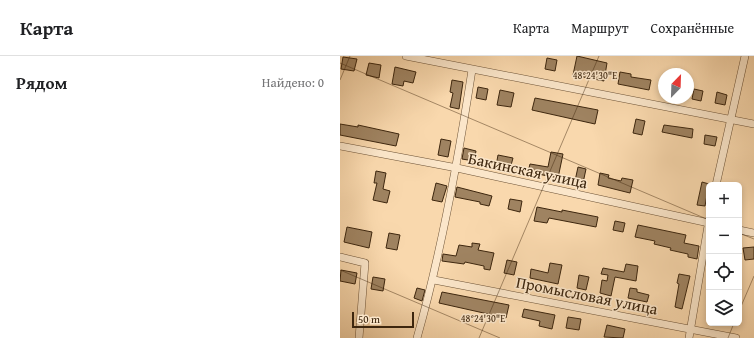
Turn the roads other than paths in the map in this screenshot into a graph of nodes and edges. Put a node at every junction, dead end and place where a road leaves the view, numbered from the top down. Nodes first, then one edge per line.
1 (406, 56) edge
2 (745, 56) edge
3 (472, 70) junction
4 (730, 120) junction
5 (754, 124) edge
6 (340, 146) edge
7 (457, 168) junction
8 (717, 182) edge
9 (706, 221) edge
10 (742, 231) edge
11 (754, 233) edge
12 (706, 240) edge
13 (340, 257) edge
14 (434, 280) junction
15 (691, 329) junction
16 (359, 338) edge
17 (417, 338) edge
18 (689, 338) edge
19 (736, 338) edge

1 - 3 street
2 - 4 street
3 - 4 street
3 - 7 street
4 - 5 street
4 - 8 street
6 - 7 street, Бакинская улица
7 - 9 street, Бакинская улица
7 - 14 street
10 - 11 street
12 - 15 street
13 - 16 street
14 - 15 street, Промысловая улица
14 - 17 street
15 - 18 street
15 - 19 street, Промысловая улица

